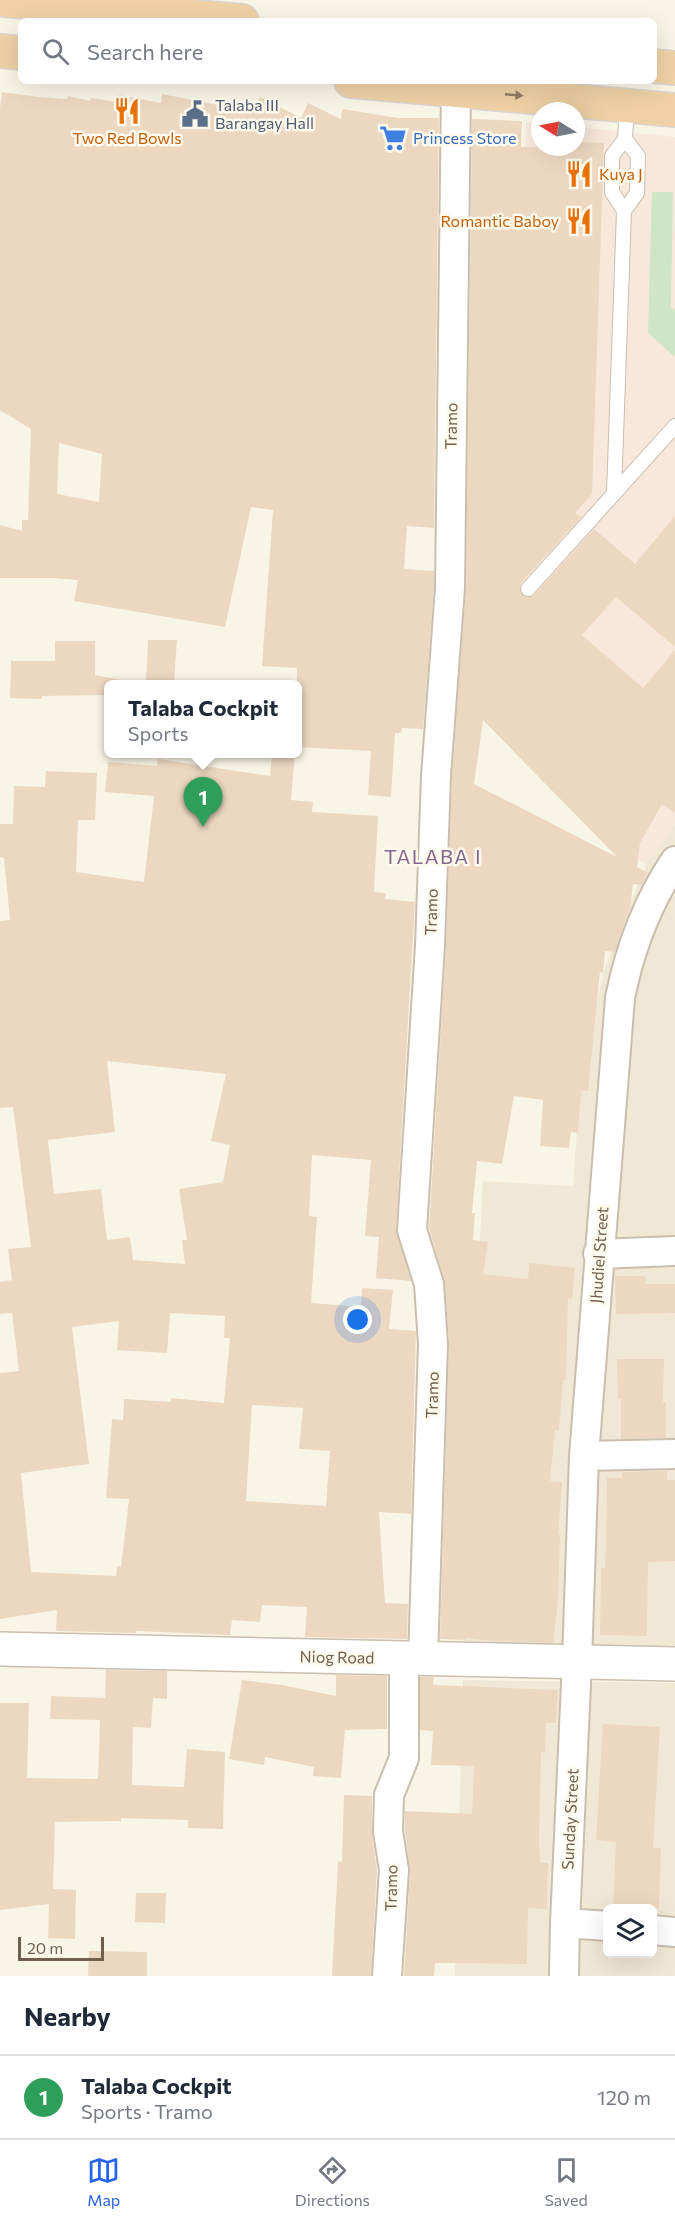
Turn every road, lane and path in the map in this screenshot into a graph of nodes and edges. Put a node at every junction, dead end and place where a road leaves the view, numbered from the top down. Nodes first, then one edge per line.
1 (5, 0) edge
2 (208, 18) edge
3 (0, 51) edge
4 (18, 53) edge
5 (657, 66) edge
6 (675, 68) edge
7 (386, 84) edge
8 (456, 90) junction
9 (627, 105) junction
10 (675, 110) edge
11 (625, 139) junction
12 (624, 211) junction
13 (675, 426) edge
14 (614, 493) junction
15 (528, 589) dead end
16 (673, 868) edge
17 (675, 1251) edge
18 (598, 1254) junction
19 (675, 1454) edge
20 (584, 1456) junction
21 (0, 1649) edge
22 (413, 1658) junction
23 (577, 1662) junction
24 (675, 1664) edge
25 (565, 1923) junction
26 (603, 1926) edge
27 (657, 1930) edge
28 (675, 1932) edge
29 (387, 1976) edge
30 (564, 1976) edge

1 - 2 highway
3 - 4 highway
5 - 6 highway
7 - 8 highway
8 -> 9 highway
8 - 22 street, Tramo
9 - 10 highway
9 - 11 lane
11 - 12 lane
11 - 12 lane
12 - 14 lane
13 - 14 lane
14 - 15 lane
16 - 18 street, Jhudiel Street
17 - 18 street
18 - 20 street, Jhudiel Street
19 - 20 street
20 - 23 street, Jhudiel Street
21 - 22 street, Niog Road
22 - 23 street, Niog Road
22 - 29 street, Tramo
23 - 24 street, Niog Road
23 - 25 street, Sunday Street
25 - 26 street
25 - 30 street, Sunday Street
27 - 28 street

